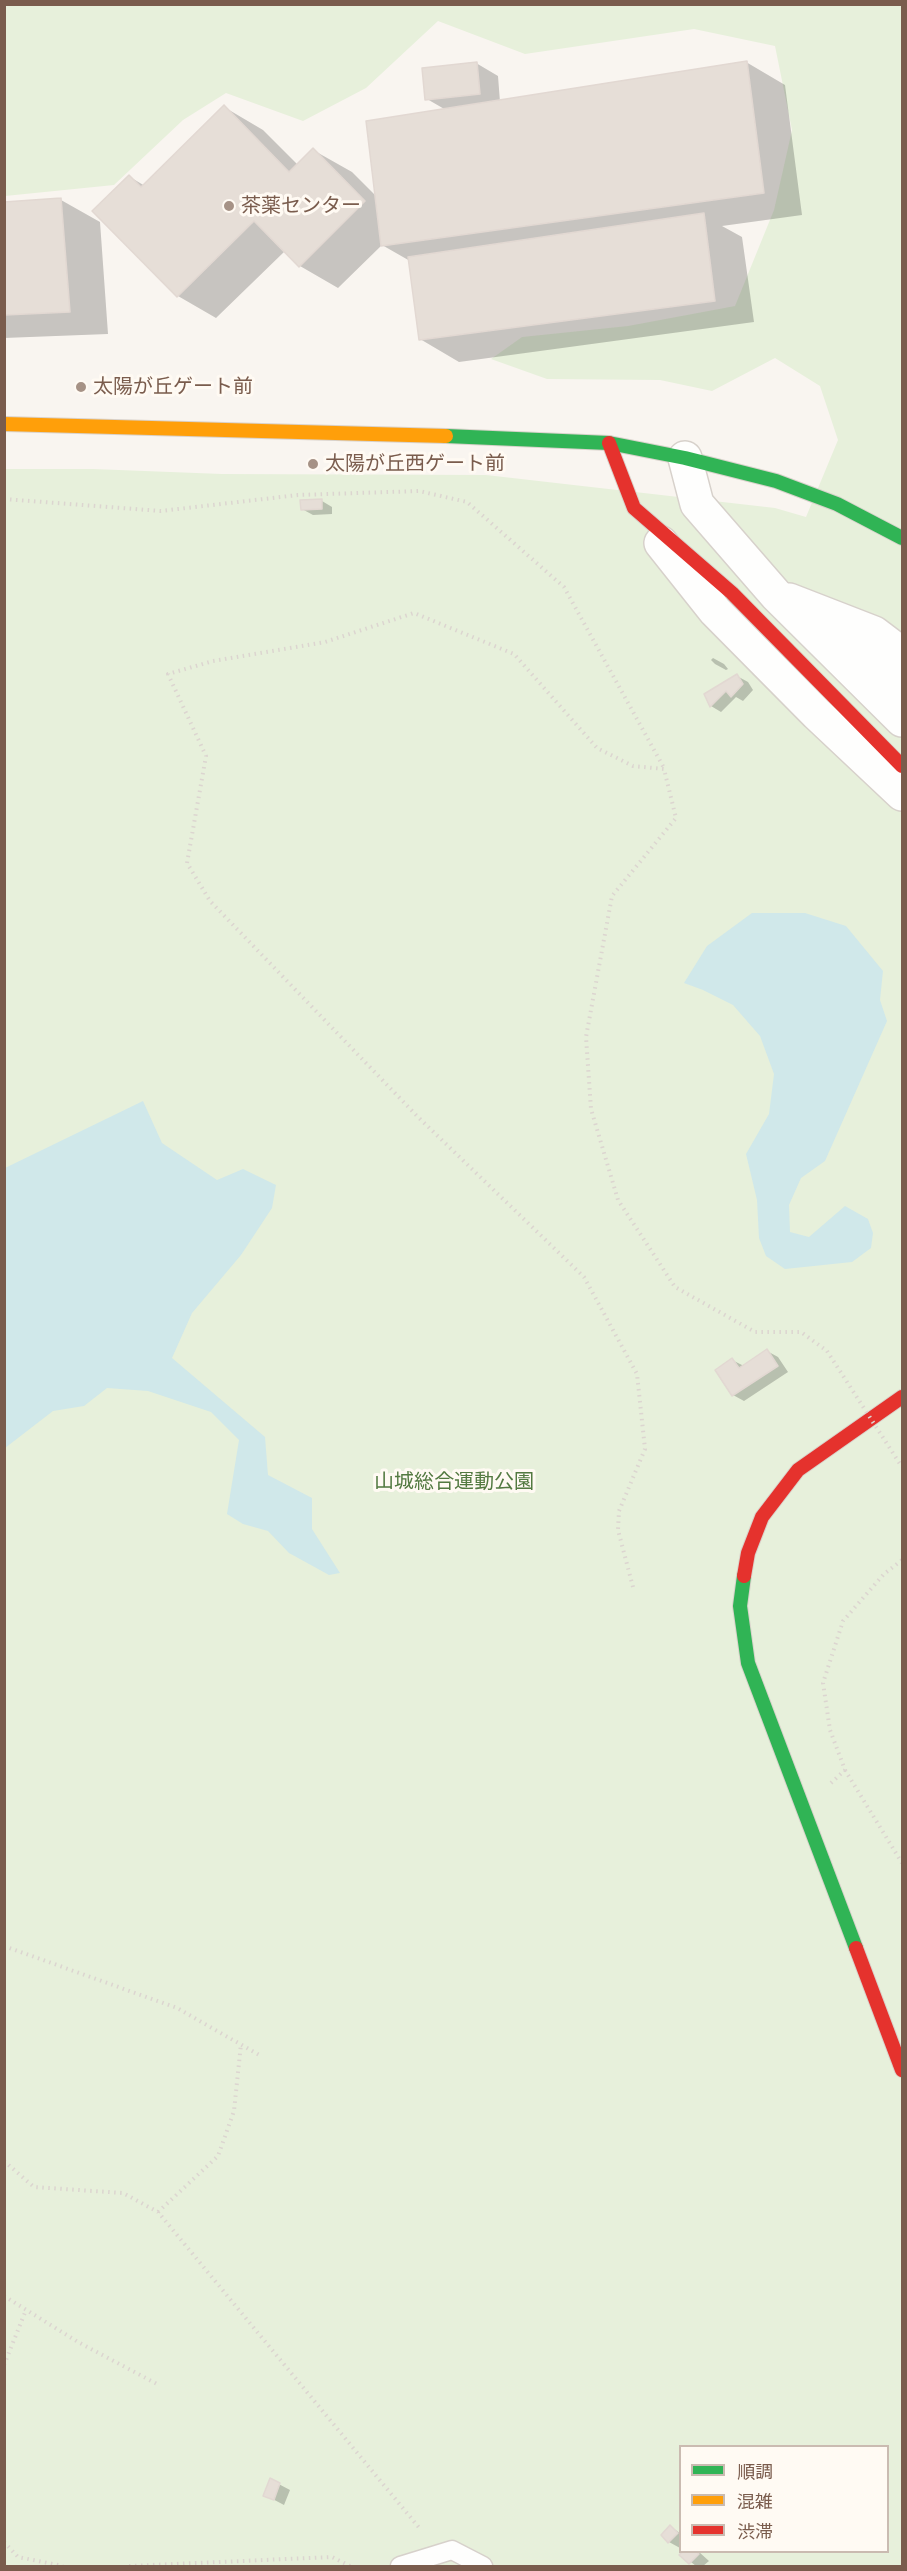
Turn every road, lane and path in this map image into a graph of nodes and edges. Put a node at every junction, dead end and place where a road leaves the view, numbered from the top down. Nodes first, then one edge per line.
1 (4, 424) edge
2 (609, 443) junction
3 (685, 458) junction
4 (4, 499) edge
5 (634, 508) junction
6 (903, 538) edge
7 (776, 595) junction
8 (829, 616) junction
9 (903, 654) edge
10 (903, 686) edge
11 (903, 720) edge
12 (903, 766) edge
13 (664, 769) junction
14 (903, 794) edge
15 (903, 1397) edge
16 (903, 1467) edge
17 (903, 1560) edge
18 (633, 1587) dead end
19 (846, 1770) junction
20 (829, 1785) dead end
21 (903, 1863) edge
22 (4, 1946) edge
23 (241, 2044) junction
24 (261, 2056) dead end
25 (903, 2070) edge
26 (4, 2161) edge
27 (158, 2212) junction
28 (4, 2296) edge
29 (26, 2310) junction
30 (4, 2365) edge
31 (157, 2384) dead end
32 (429, 2539) dead end
33 (4, 2542) edge
34 (63, 2566) edge
35 (129, 2566) edge
36 (350, 2566) edge
37 (400, 2566) edge
38 (483, 2566) edge

1 - 2 street
2 - 3 street
2 - 5 street
3 - 6 street
3 - 7 street
4 - 13 path
5 - 12 street
5 - 14 street
7 - 8 street
7 - 11 street
8 - 9 street
8 - 10 street
13 - 16 path, bridge
13 - 18 path
15 - 25 street
17 - 19 path
19 - 20 path
19 - 21 path
22 - 23 path
23 - 24 path
23 - 27 path
26 - 27 path
27 - 32 path
28 - 29 path
29 - 30 path
29 - 31 path
33 - 34 path
35 - 36 path
37 - 38 lane

